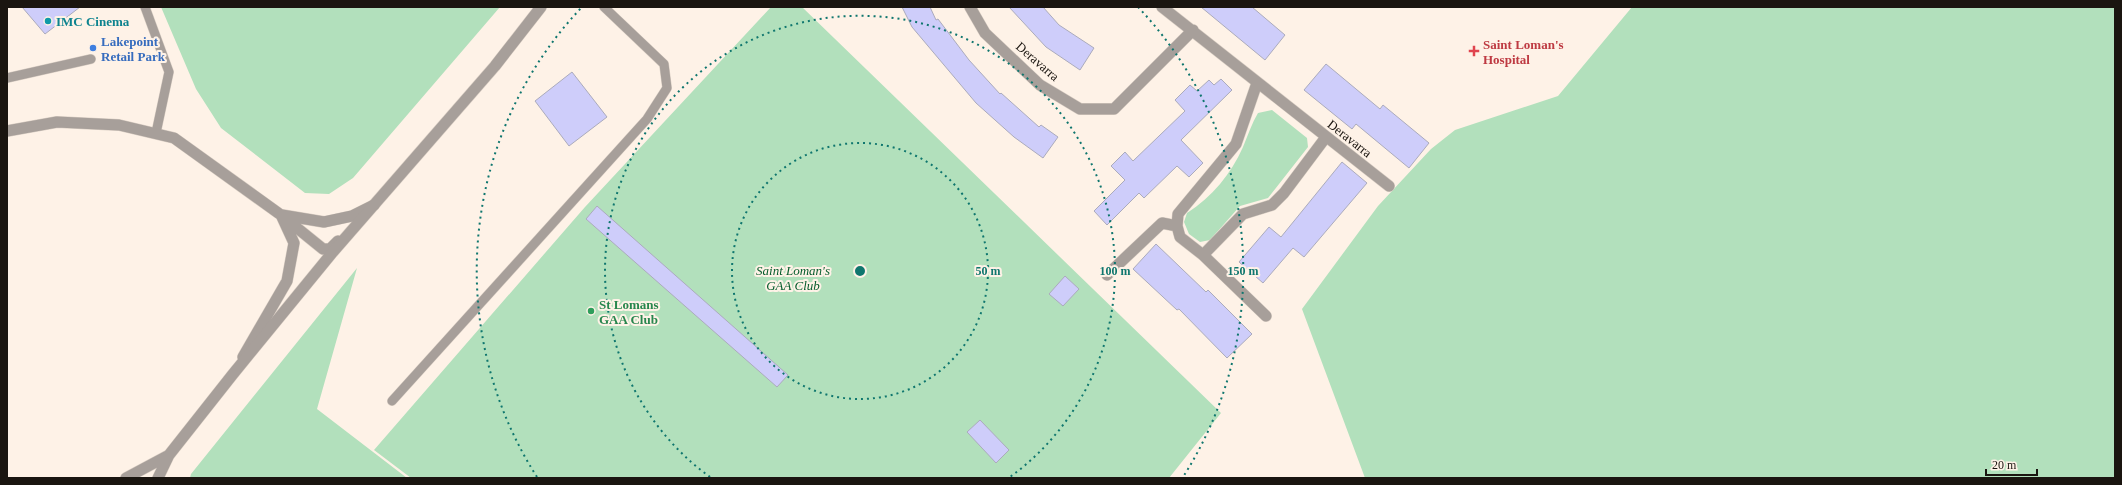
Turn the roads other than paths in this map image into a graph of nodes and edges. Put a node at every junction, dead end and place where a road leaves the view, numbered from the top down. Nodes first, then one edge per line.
1 (145, 7) edge
2 (540, 7) edge
3 (604, 7) edge
4 (970, 7) edge
5 (1162, 7) edge
6 (1193, 30) junction
7 (91, 59) dead end
8 (7, 78) edge
9 (1257, 83) junction
10 (7, 132) edge
11 (156, 133) junction
12 (1326, 137) junction
13 (1389, 186) dead end
14 (374, 205) junction
15 (281, 215) junction
16 (359, 222) junction
17 (1177, 226) junction
18 (1203, 255) junction
19 (1107, 275) dead end
20 (1266, 316) dead end
21 (233, 374) junction
22 (392, 401) dead end
23 (169, 455) junction
24 (126, 478) edge
25 (158, 478) edge

1 - 11 lane
2 - 14 street
3 - 22 lane
4 - 6 street, Deravarra
5 - 6 street, Deravarra
6 - 9 street, Deravarra
7 - 8 lane
9 - 12 street, Deravarra
9 - 17 street
10 - 11 street
11 - 15 street
12 - 13 street, Deravarra
12 - 18 street
14 - 15 street
14 - 16 street
15 - 16 street
15 - 21 street
16 - 21 street
17 - 18 street
17 - 19 street
18 - 20 street
21 - 23 street
23 - 24 street
23 - 25 street

